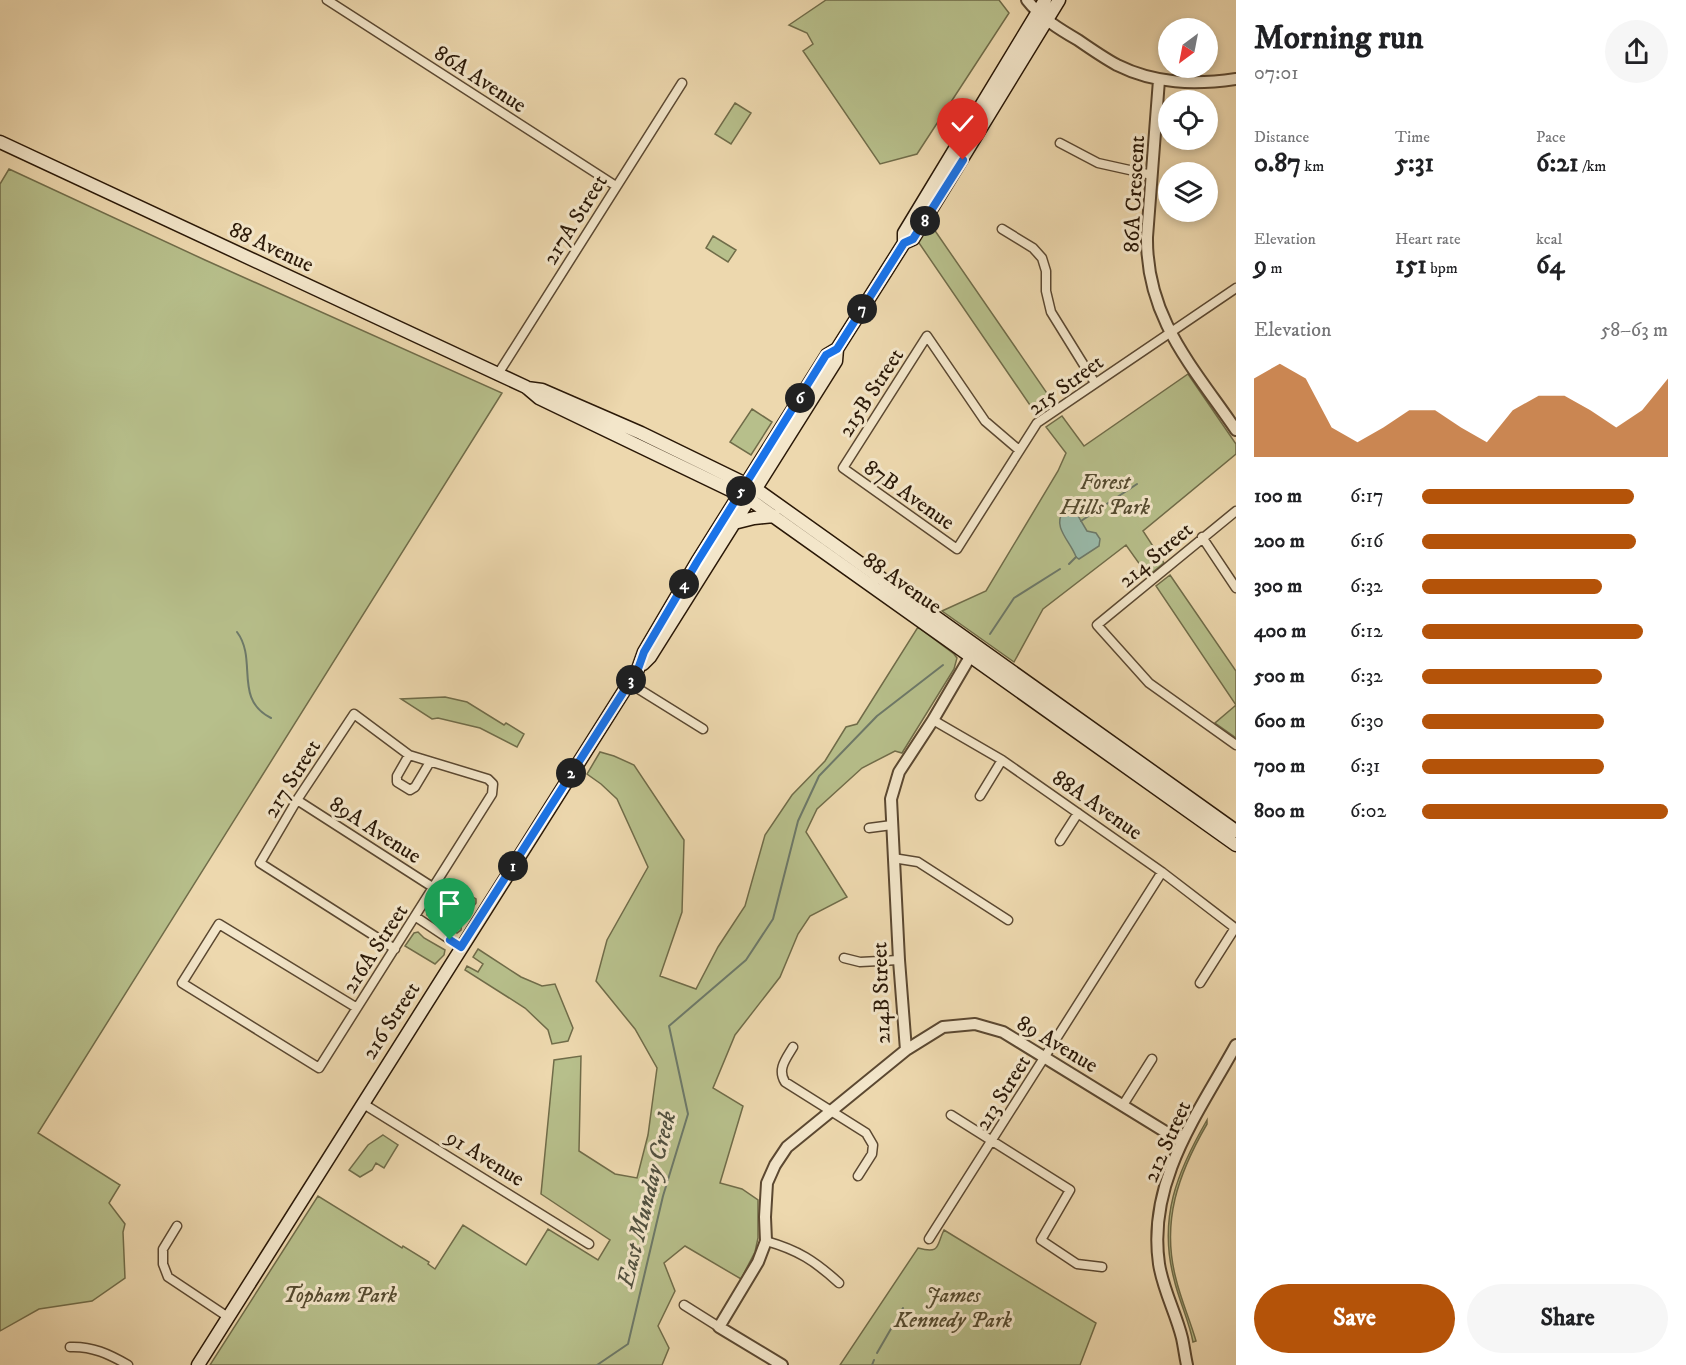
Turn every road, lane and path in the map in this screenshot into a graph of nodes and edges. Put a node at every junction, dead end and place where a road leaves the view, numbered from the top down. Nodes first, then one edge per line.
1 (327, 0) edge
2 (1027, 0) edge
3 (1045, 0) edge
4 (1059, 0) edge
5 (1042, 16) junction
6 (1236, 79) edge
7 (1159, 80) junction
8 (682, 83) dead end
9 (0, 142) edge
10 (1060, 143) dead end
11 (1152, 175) junction
12 (616, 186) junction
13 (1002, 229) dead end
14 (1236, 288) edge
15 (1170, 333) junction
16 (498, 374) junction
17 (1095, 383) junction
18 (1236, 430) edge
19 (1019, 450) junction
20 (843, 468) joint
21 (747, 491) junction
22 (1236, 511) edge
23 (774, 516) junction
24 (734, 523) junction
25 (1202, 537) junction
26 (957, 549) joint
27 (1236, 588) edge
28 (974, 650) junction
29 (638, 669) junction
30 (629, 683) junction
31 (933, 720) junction
32 (703, 729) dead end
33 (1236, 746) edge
34 (409, 755) junction
35 (1002, 760) junction
36 (430, 762) junction
37 (980, 796) dead end
38 (297, 800) junction
39 (1078, 813) junction
40 (892, 825) junction
41 (869, 828) dead end
42 (1236, 831) edge
43 (1060, 842) dead end
44 (1236, 845) edge
45 (893, 858) junction
46 (1162, 872) junction
47 (434, 888) junction
48 (416, 917) junction
49 (1008, 920) dead end
50 (461, 947) junction
51 (395, 949) junction
52 (844, 958) dead end
53 (899, 960) junction
54 (1200, 983) dead end
55 (357, 1008) junction
56 (1236, 1045) edge
57 (793, 1047) dead end
58 (906, 1050) junction
59 (1045, 1056) junction
60 (1152, 1059) dead end
61 (362, 1103) junction
62 (1123, 1105) junction
63 (830, 1111) junction
64 (951, 1115) dead end
65 (992, 1141) junction
66 (1182, 1142) junction
67 (858, 1176) dead end
68 (177, 1226) dead end
69 (929, 1239) dead end
70 (766, 1241) junction
71 (589, 1244) dead end
72 (1102, 1267) dead end
73 (839, 1283) dead end
74 (684, 1305) dead end
75 (228, 1317) junction
76 (719, 1327) junction
77 (70, 1347) dead end
78 (128, 1365) edge
79 (198, 1365) edge
80 (782, 1365) edge
81 (1186, 1365) edge

1 - 12 street, 86A Avenue
2 - 5 street
3 - 5 main road, 216 Street
4 - 5 main road, 216 Street
5 - 7 street
5 - 21 main road, 216 Street
6 - 7 street
7 - 11 street, 86A Crescent
8 - 12 street, 217A Street
9 - 16 main road, 88 Avenue
10 - 11 street
11 - 15 street, 86A Crescent
12 - 16 street, 217A Street
13 - 17 street
14 - 15 street, 215 Street
15 - 17 street, 215 Street
15 - 18 street, 86A Crescent
16 - 21 main road, 88 Avenue
17 - 19 street, 215 Street
19 - 20 street, 215B Street
19 - 26 street, 215 Street
20 - 26 street, 87B Avenue
21 - 23 main road, 88 Avenue
21 - 24 main road, 216 Street
21 - 28 main road, 88 Avenue
21 - 29 main road, 216 Street
22 - 25 street, 214 Street
23 - 24 main road
23 - 28 main road, 88 Avenue
24 - 29 main road, 216 Street
25 - 27 street
25 - 33 street, 214 Street
28 - 31 street, 214B Street
28 - 42 main road, 88 Avenue
28 - 44 main road, 88 Avenue
29 - 30 main road, 216 Street
30 - 32 street
30 - 50 main road, 216 Street
31 - 35 street, 88A Avenue
31 - 40 street, 214B Street
34 - 36 street
34 - 36 street
34 - 38 street, 217 Street
35 - 37 street
35 - 39 street, 88A Avenue
36 - 47 street, 216A Street
38 - 47 street, 89A Avenue
38 - 51 street, 217 Street
39 - 43 street
39 - 46 street, 88A Avenue
40 - 41 street
40 - 45 street, 214B Street
45 - 49 street
45 - 53 street, 214B Street
46 - 54 street, 88A Avenue
46 - 59 street, 213 Street
47 - 48 street, 216A Street
48 - 50 street
48 - 51 street, 216A Street
50 - 61 main road, 216 Street
51 - 55 street, 216A Street
52 - 53 street
53 - 58 street, 214B Street
55 - 55 street, 216A Street
56 - 66 street, 212 Street
57 - 63 street
58 - 59 street, 89 Avenue
58 - 63 street, 214B Street
59 - 62 street, 89 Avenue
59 - 65 street, 213 Street
60 - 62 street
61 - 71 street, 91 Avenue
61 - 75 main road, 216 Street
62 - 66 street, 89 Avenue
63 - 67 street
63 - 70 street, 214B Street
64 - 65 street
65 - 69 street, 213 Street
65 - 72 street
66 - 81 street, 212 Street
68 - 75 street
70 - 73 street
70 - 76 street, 214B Street
74 - 76 street
75 - 79 main road, 216 Street
76 - 80 street
77 - 78 street

